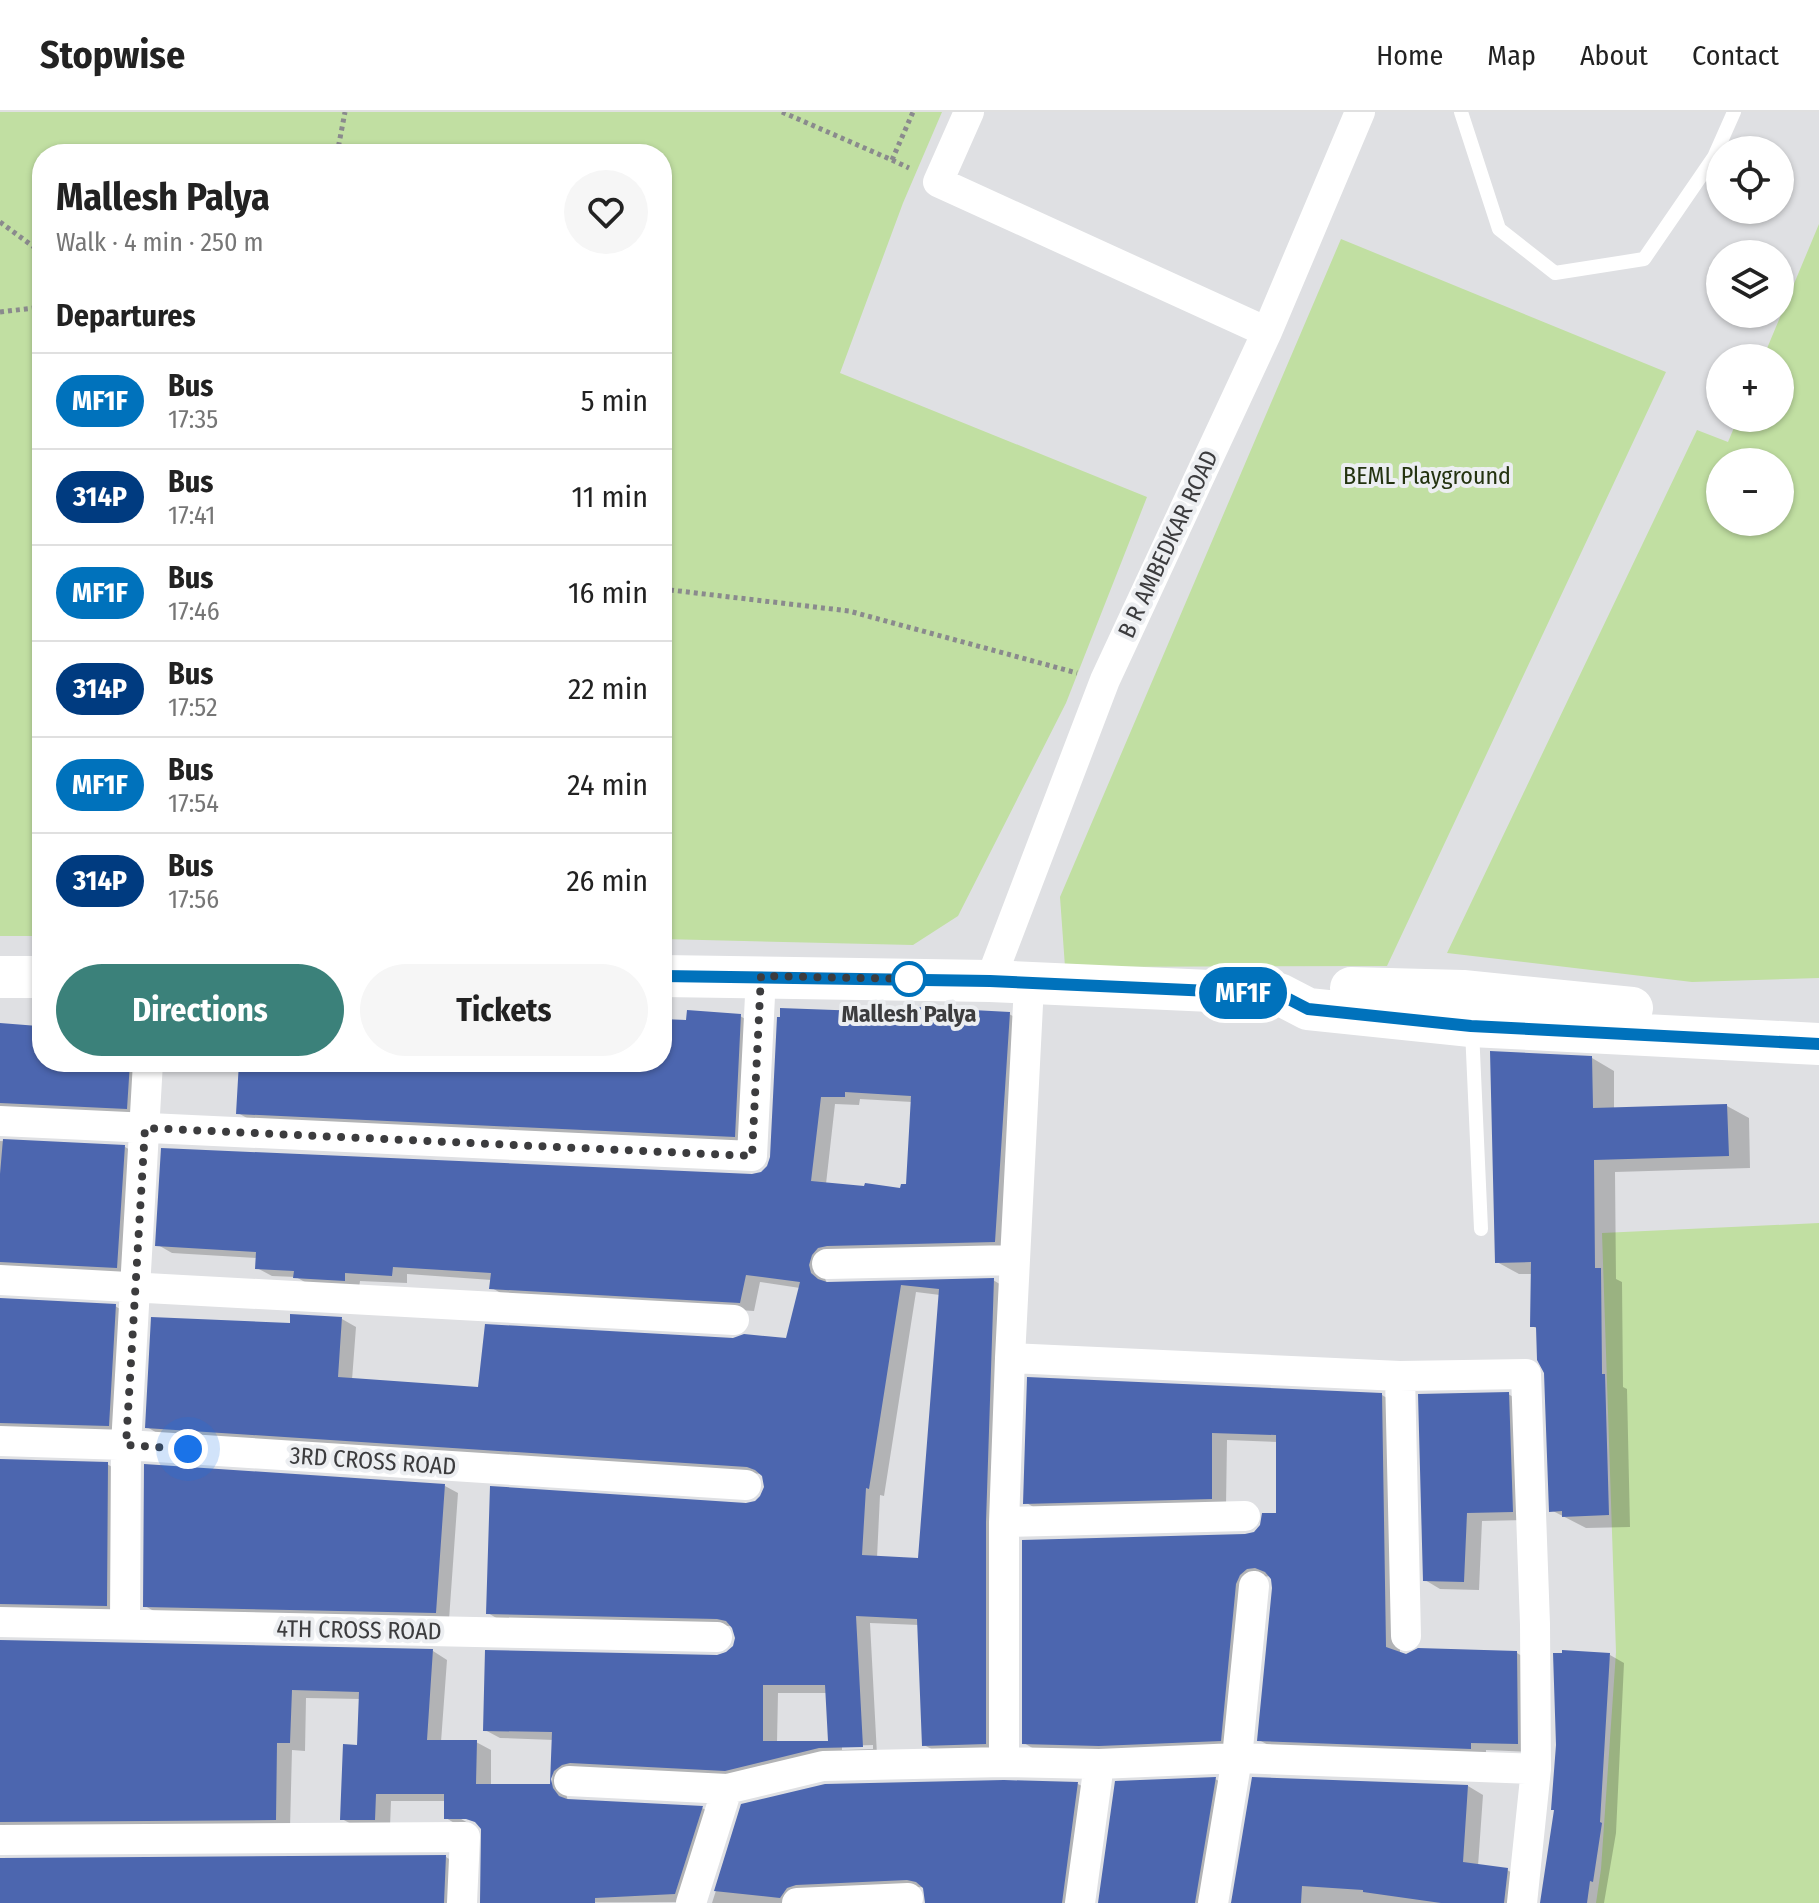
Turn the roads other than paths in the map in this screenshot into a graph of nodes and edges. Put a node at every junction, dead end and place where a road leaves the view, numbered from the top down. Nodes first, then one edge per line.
1 (969, 112) edge
2 (1360, 112) edge
3 (1461, 112) edge
4 (1734, 112) edge
5 (1267, 332) junction
6 (672, 976) edge
7 (761, 976) junction
8 (0, 977) edge
9 (32, 977) edge
10 (1010, 983) junction
11 (1279, 994) junction
12 (1819, 1018) edge
13 (1471, 1026) junction
14 (1819, 1044) edge
15 (148, 1072) edge
16 (0, 1121) edge
17 (145, 1128) junction
18 (1481, 1229) dead end
19 (1014, 1260) junction
20 (827, 1264) dead end
21 (0, 1280) edge
22 (136, 1287) junction
23 (734, 1320) dead end
24 (1010, 1358) junction
25 (1400, 1376) junction
26 (0, 1441) edge
27 (126, 1445) junction
28 (746, 1485) dead end
29 (1245, 1516) dead end
30 (1004, 1522) junction
31 (1254, 1586) dead end
32 (0, 1622) edge
33 (125, 1624) junction
34 (1406, 1636) dead end
35 (717, 1637) dead end
36 (1237, 1758) junction
37 (1004, 1762) junction
38 (1099, 1764) junction
39 (1536, 1769) junction
40 (569, 1781) dead end
41 (727, 1789) junction
42 (0, 1840) edge
43 (908, 1898) dead end
44 (462, 1903) edge
45 (691, 1903) edge
46 (797, 1903) edge
47 (1080, 1903) edge
48 (1213, 1903) edge
49 (1522, 1903) edge

1 - 5 street
2 - 5 street, B R AMBEDKAR ROAD
3 - 4 lane
5 - 10 street, B R AMBEDKAR ROAD
6 - 7 main road
7 - 10 main road
7 - 17 street
8 - 9 main road
10 - 11 main road
10 - 19 street, B R AMBEDKAR ROAD
11 - 12 main road
11 - 13 main road
13 - 14 main road
13 - 18 lane
15 - 17 street
16 - 17 street
17 - 22 street
19 - 20 street
19 - 24 street, B R AMBEDKAR ROAD
21 - 22 street
22 - 23 street
22 - 27 street
24 - 25 street
24 - 30 street, B R AMBEDKAR ROAD
25 - 34 street
25 - 39 street
26 - 27 street, 3RD CROSS ROAD
27 - 28 street, 3RD CROSS ROAD
27 - 33 street
29 - 30 street
30 - 37 street, B R AMBEDKAR ROAD
31 - 36 street
32 - 33 street, 4TH CROSS ROAD
33 - 35 street, 4TH CROSS ROAD
36 - 38 street
36 - 39 street
36 - 48 street
37 - 38 street
37 - 41 street
38 - 47 street
39 - 49 street
40 - 41 street
41 - 45 street
42 - 44 street
43 - 46 street

